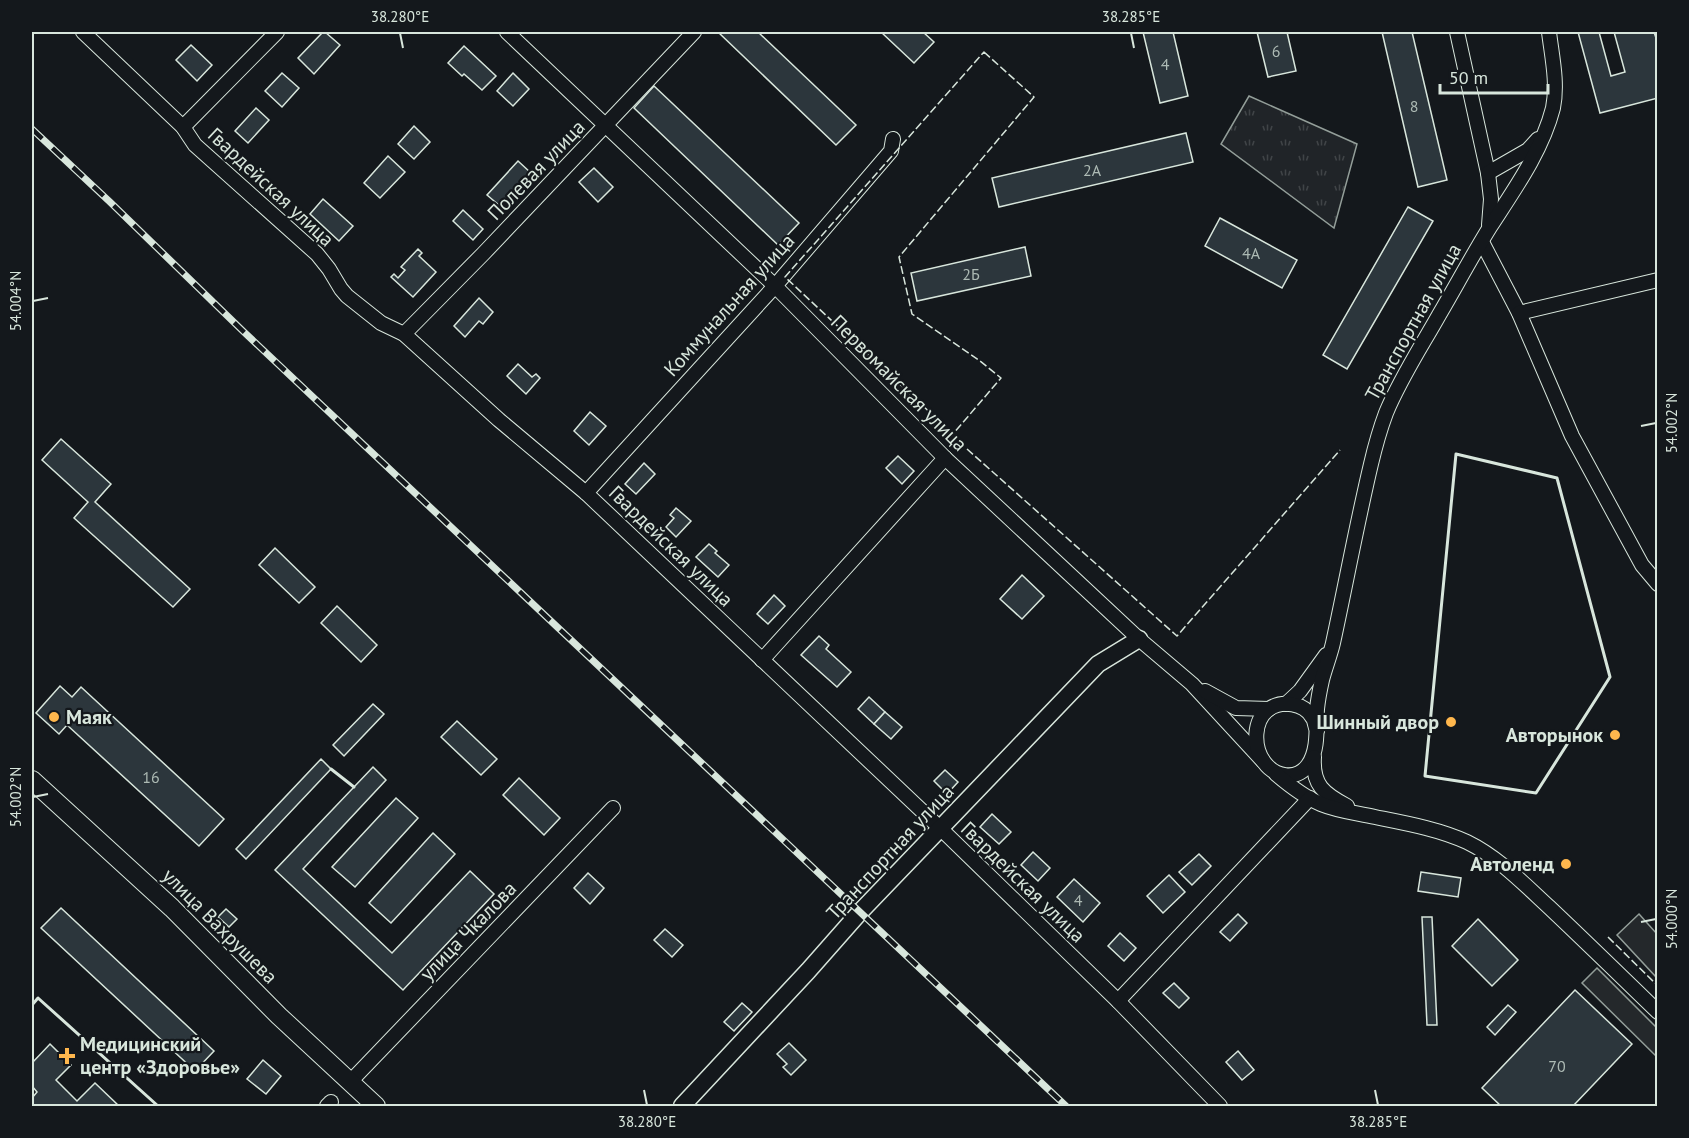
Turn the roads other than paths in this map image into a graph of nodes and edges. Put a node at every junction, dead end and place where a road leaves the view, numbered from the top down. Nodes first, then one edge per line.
1 (83, 32) edge
2 (277, 32) edge
3 (507, 32) edge
4 (694, 32) edge
5 (1457, 32) edge
6 (1549, 32) edge
7 (606, 125) junction
8 (183, 127) junction
9 (1546, 130) junction
10 (893, 139) dead end
11 (1488, 173) junction
12 (1485, 236) junction
13 (1658, 280) edge
14 (775, 286) junction
15 (1519, 313) junction
16 (404, 334) junction
17 (945, 458) junction
18 (586, 493) junction
19 (1658, 561) edge
20 (1642, 565) junction
21 (1658, 585) edge
22 (1139, 639) junction
23 (1332, 646) junction
24 (762, 660) junction
25 (1192, 684) junction
26 (1286, 704) junction
27 (1269, 708) junction
28 (1317, 731) junction
29 (1315, 750) junction
30 (1263, 761) junction
31 (1276, 774) junction
32 (32, 780) edge
33 (1310, 798) junction
34 (614, 808) dead end
35 (1377, 817) junction
36 (940, 828) junction
37 (1118, 1002) junction
38 (1658, 1012) edge
39 (350, 1082) junction
40 (376, 1107) edge
41 (682, 1107) edge
42 (1220, 1107) edge

1 - 8 street, Гвардейская улица
2 - 8 street
3 - 7 street, Первомайская улица
4 - 7 street, Полевая улица
5 - 11 street
6 - 9 street, Транспортная улица
7 - 14 street, Первомайская улица
7 - 16 street, Полевая улица
8 - 16 street, Гвардейская улица
9 - 11 street
9 - 12 street, Транспортная улица
10 - 14 street, Коммунальная улица
11 - 12 street
12 - 15 street
12 - 23 street, Транспортная улица
13 - 15 street
14 - 17 street, Первомайская улица
14 - 18 street, Коммунальная улица
15 - 20 street
16 - 18 street, Гвардейская улица
17 - 22 street, Первомайская улица
17 - 24 street
18 - 24 street, Гвардейская улица
19 - 20 street
20 - 21 street
22 - 25 street, Первомайская улица
22 - 36 street, Транспортная улица
23 - 26 street
23 - 28 street, Транспортная улица
24 - 36 street, Гвардейская улица
25 - 27 street
25 - 30 street, Первомайская улица
26 - 27 street
26 - 28 street
27 - 30 street
28 - 29 street
29 - 31 street
29 - 35 street
30 - 31 street
31 - 33 street
32 - 39 main road, улица Вахрушева
33 - 35 street
33 - 37 street
34 - 39 street, улица Чкалова
35 - 38 street
36 - 37 street, Гвардейская улица
36 - 41 street, Транспортная улица
37 - 42 street, Гвардейская улица
39 - 40 main road, улица Вахрушева

